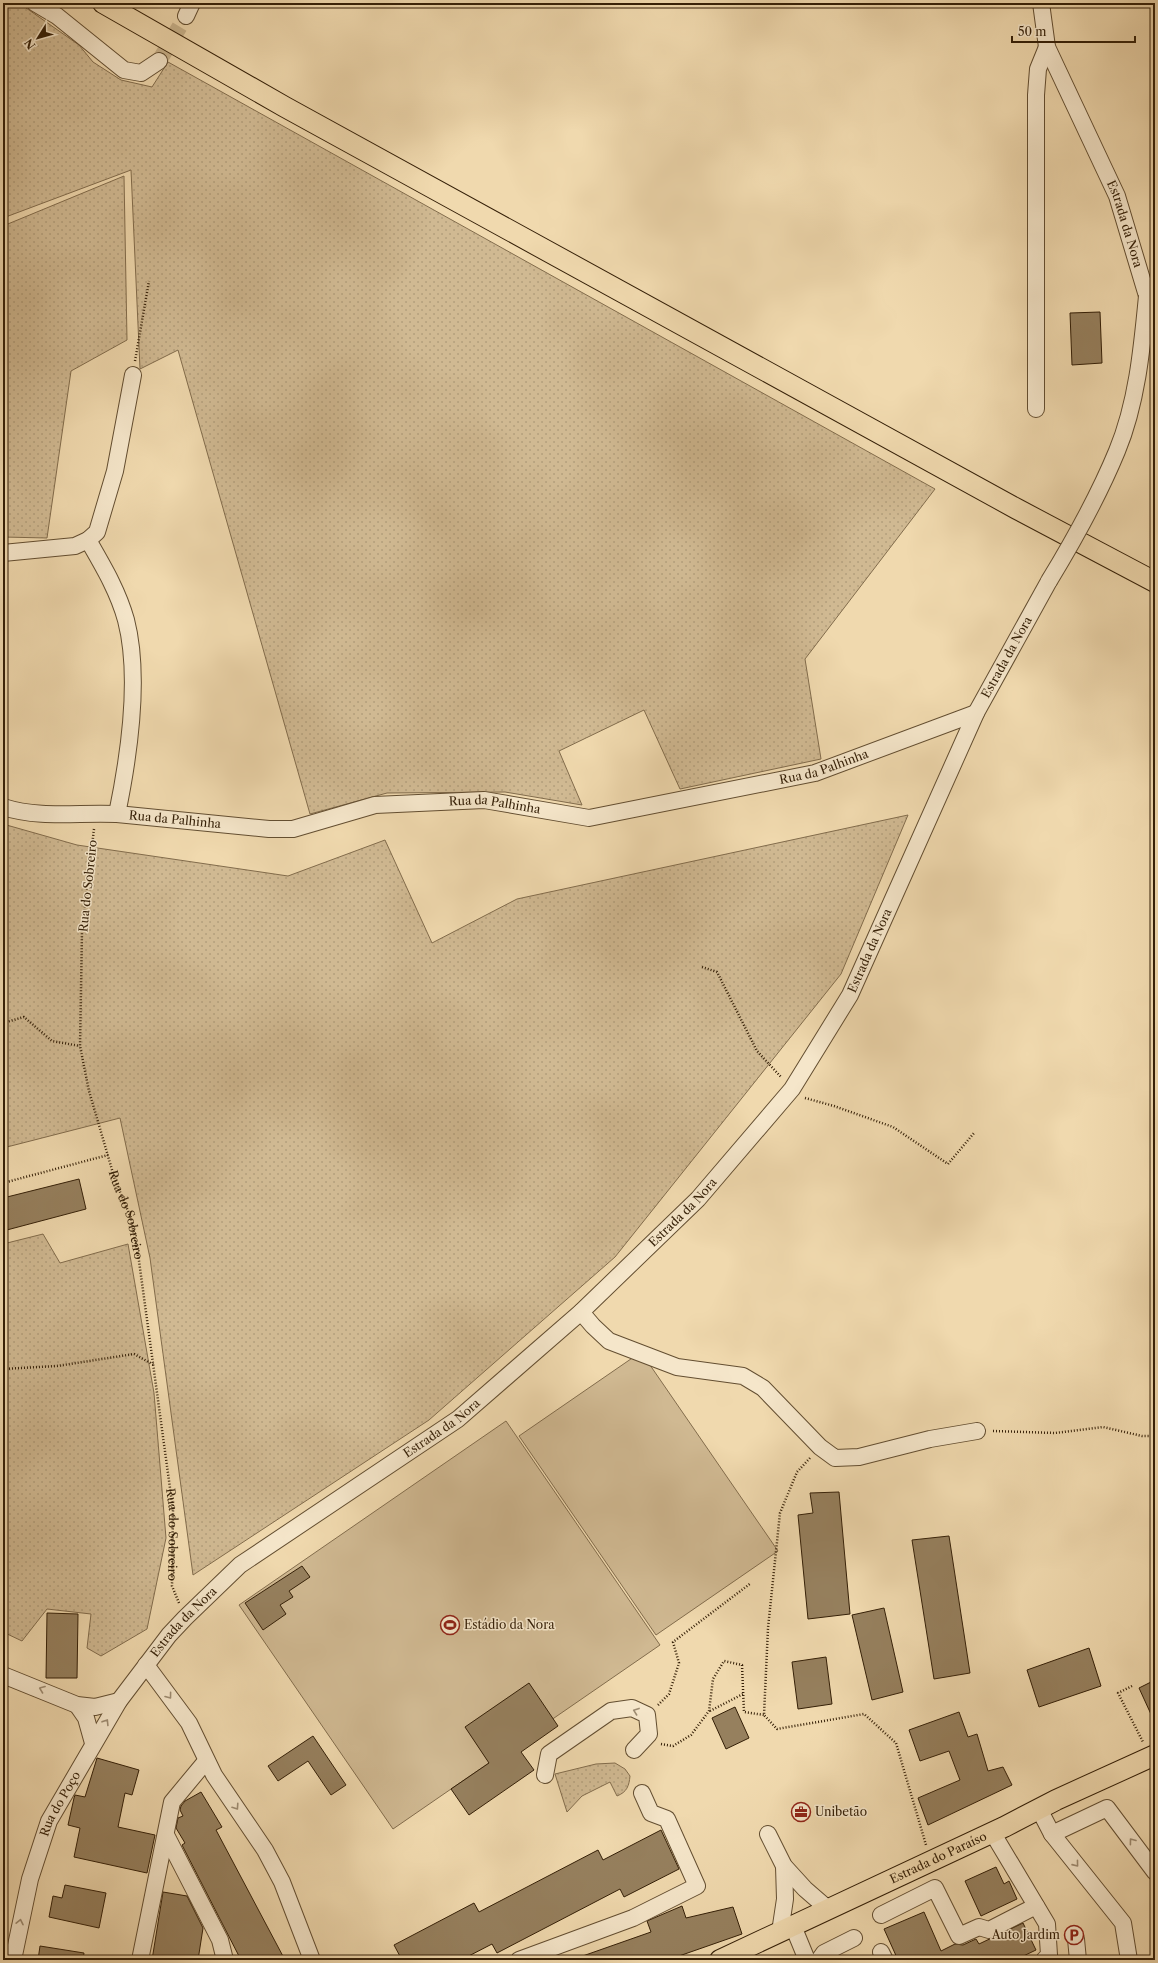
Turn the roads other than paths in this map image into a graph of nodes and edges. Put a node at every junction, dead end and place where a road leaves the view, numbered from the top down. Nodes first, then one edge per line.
1 (35, 3) edge
2 (103, 3) edge
3 (1041, 3) edge
4 (1047, 47) junction
5 (159, 61) tunnel mouth
6 (1151, 296) edge
7 (133, 375) road end
8 (1036, 409) dead end
9 (1017, 509) junction
10 (88, 540) junction
11 (3, 553) edge
12 (1155, 582) edge
13 (1155, 592) edge
14 (976, 713) junction
15 (3, 807) edge
16 (117, 814) junction
17 (581, 1312) junction
18 (977, 1431) road end
19 (146, 1665) junction
20 (3, 1675) edge
21 (119, 1701) junction
22 (77, 1705) junction
23 (93, 1743) junction
24 (634, 1750) road end
25 (1153, 1756) edge
26 (206, 1761) junction
27 (545, 1775) dead end
28 (642, 1793) dead end
29 (1039, 1809) junction
30 (992, 1832) junction
31 (768, 1834) dead end
32 (1052, 1834) junction
33 (166, 1835) junction
34 (784, 1866) junction
35 (1155, 1872) edge
36 (186, 1874) junction
37 (157, 1878) junction
38 (1036, 1906) junction
39 (828, 1909) junction
40 (881, 1915) dead end
41 (787, 1929) junction
42 (854, 1938) dead end
43 (1076, 1939) dead end
44 (13, 1960) edge
45 (140, 1960) edge
46 (225, 1960) edge
47 (312, 1960) edge
48 (519, 1960) edge
49 (720, 1960) edge
50 (810, 1960) edge
51 (1044, 1960) edge
52 (1078, 1960) edge
53 (1128, 1960) edge

1 - 5 street
2 - 9 main road
3 - 4 street, Estrada da Nora
4 - 6 street, Estrada da Nora
4 - 8 street
6 - 14 street, Estrada da Nora, bridge
7 - 10 street
9 - 12 main road
9 - 13 main road
10 - 11 street
10 - 16 street
14 - 16 street, Rua da Palhinha
14 - 17 street, Estrada da Nora
15 - 16 street, Rua da Palhinha
17 - 18 street
17 - 19 street, Estrada da Nora
19 - 21 street, Rua do Poço
19 -> 26 street
22 -> 20 street
21 - 22 street
23 -> 21 street, Rua do Poço
22 - 23 street
44 -> 23 street, Rua do Poço
24 -> 27 street
25 - 29 main road, Estrada do Paraíso
26 - 33 street
26 -> 47 street
28 - 48 street
29 - 30 main road, Estrada do Paraíso
29 - 32 street
30 - 38 street
30 - 39 main road, Estrada do Paraíso
31 - 34 street
35 -> 32 street
32 -> 53 street
33 - 36 street
33 - 37 street
34 - 39 street
34 - 41 street
36 - 37 street
36 - 46 street
37 - 45 street
38 - 40 street
38 - 51 street
39 - 41 main road, Estrada do Paraíso
41 - 49 main road, Estrada do Paraíso
41 - 50 street
42 - 50 street
43 - 52 street

